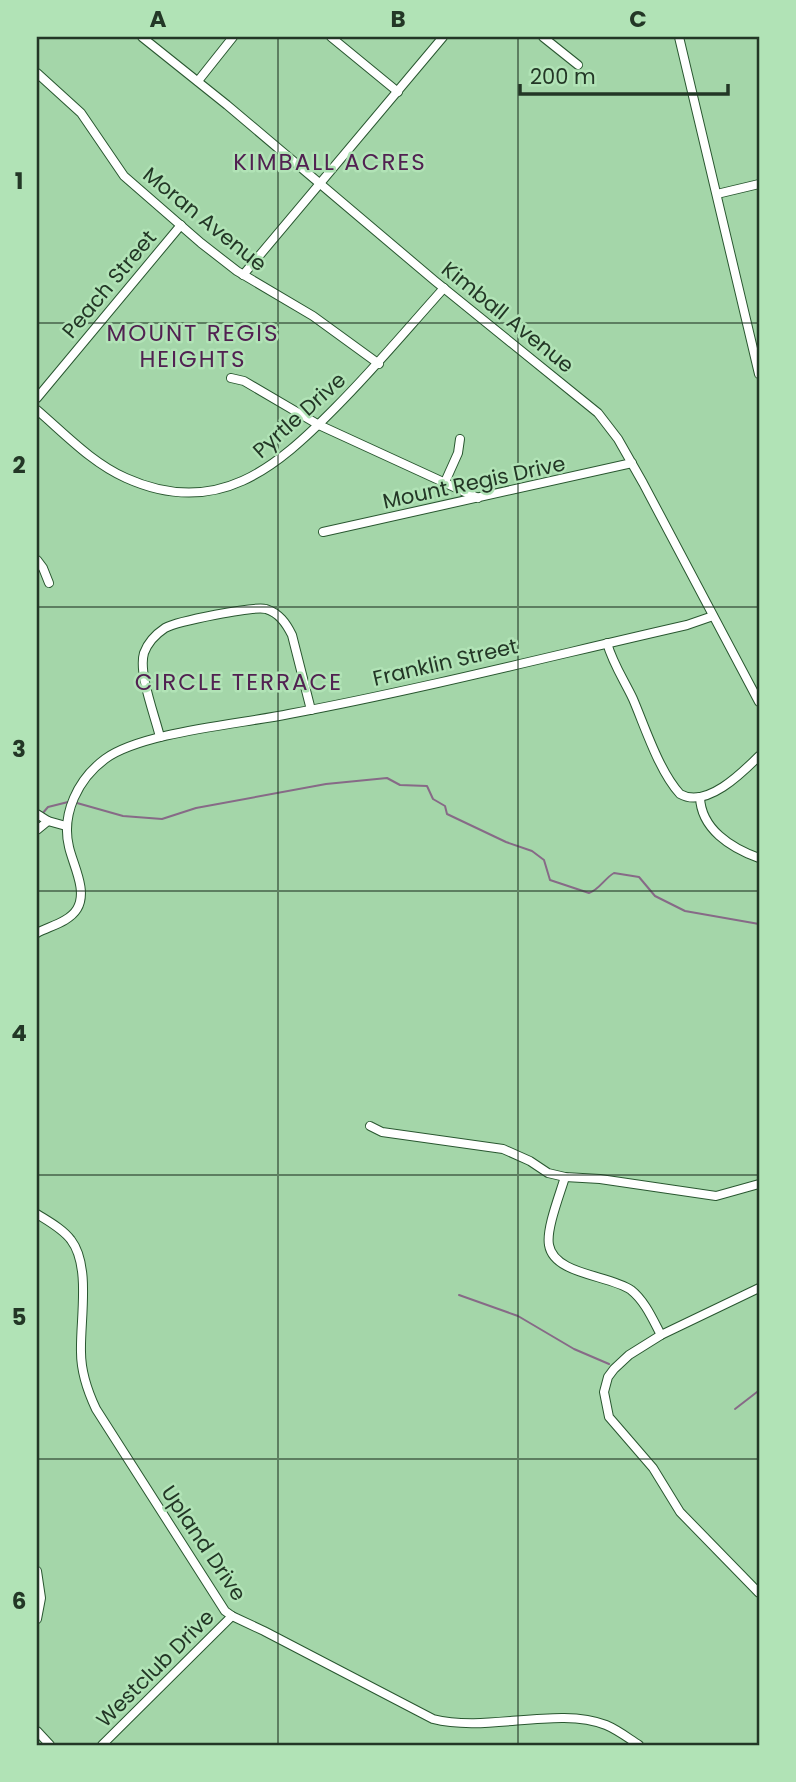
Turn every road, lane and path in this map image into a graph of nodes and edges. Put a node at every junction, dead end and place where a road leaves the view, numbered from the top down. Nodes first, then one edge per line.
1 (142, 37) edge
2 (233, 37) edge
3 (331, 37) edge
4 (443, 37) edge
5 (543, 37) edge
6 (679, 37) edge
7 (578, 65) dead end
8 (37, 73) edge
9 (198, 81) junction
10 (398, 92) junction
11 (759, 184) edge
12 (320, 185) junction
13 (717, 194) junction
14 (181, 225) junction
15 (243, 275) junction
16 (444, 288) junction
17 (759, 332) edge
18 (750, 334) junction
19 (379, 364) junction
20 (759, 374) edge
21 (232, 378) dead end
22 (37, 398) edge
23 (37, 410) edge
24 (319, 425) junction
25 (460, 439) dead end
26 (632, 463) junction
27 (445, 482) junction
28 (478, 498) junction
29 (323, 532) dead end
30 (37, 561) edge
31 (49, 583) dead end
32 (713, 616) junction
33 (607, 643) junction
34 (759, 702) edge
35 (311, 710) junction
36 (160, 737) junction
37 (759, 755) edge
38 (700, 797) junction
39 (43, 817) edge
40 (66, 826) junction
41 (37, 830) edge
42 (759, 858) edge
43 (37, 933) edge
44 (370, 1126) dead end
45 (565, 1177) junction
46 (759, 1184) edge
47 (37, 1214) edge
48 (759, 1287) edge
49 (661, 1335) junction
50 (37, 1571) edge
51 (759, 1593) edge
52 (232, 1616) junction
53 (37, 1619) edge
54 (37, 1731) edge
55 (50, 1745) edge
56 (102, 1745) edge
57 (639, 1745) edge

1 - 9 street, Kimball Avenue
2 - 9 street
3 - 10 street
4 - 10 street
5 - 7 street
6 - 13 street
8 - 14 street, Moran Avenue
9 - 12 street, Kimball Avenue
10 - 12 street
11 - 13 street
12 - 15 street
12 - 16 street, Kimball Avenue
13 - 18 street
14 - 15 street, Moran Avenue
14 - 22 street, Peach Street
15 - 19 street, Moran Avenue
16 - 19 street, Pyrtle Drive
16 - 26 street, Kimball Avenue
17 - 18 street
18 - 20 street
19 - 24 street, Pyrtle Drive
21 - 24 street
23 - 24 street, Pyrtle Drive
24 - 27 street
25 - 27 street
26 - 28 street, Mount Regis Drive
26 - 32 street, Kimball Avenue
27 - 28 street
28 - 29 street, Mount Regis Drive
30 - 31 street
32 - 33 street, Franklin Street
32 - 34 street, Kimball Avenue
33 - 35 street, Franklin Street
33 - 38 street
35 - 36 street, Franklin Street
35 - 36 street
36 - 40 street, Franklin Street
37 - 38 street
38 - 42 street
39 - 40 street
39 - 41 street
40 - 43 street, Franklin Street
44 - 45 street
45 - 46 street
45 - 49 street
47 - 52 street, Upland Drive
48 - 49 street
49 - 51 street
50 - 53 street
52 - 56 street, Westclub Drive
52 - 57 street, Upland Drive
54 - 55 street

